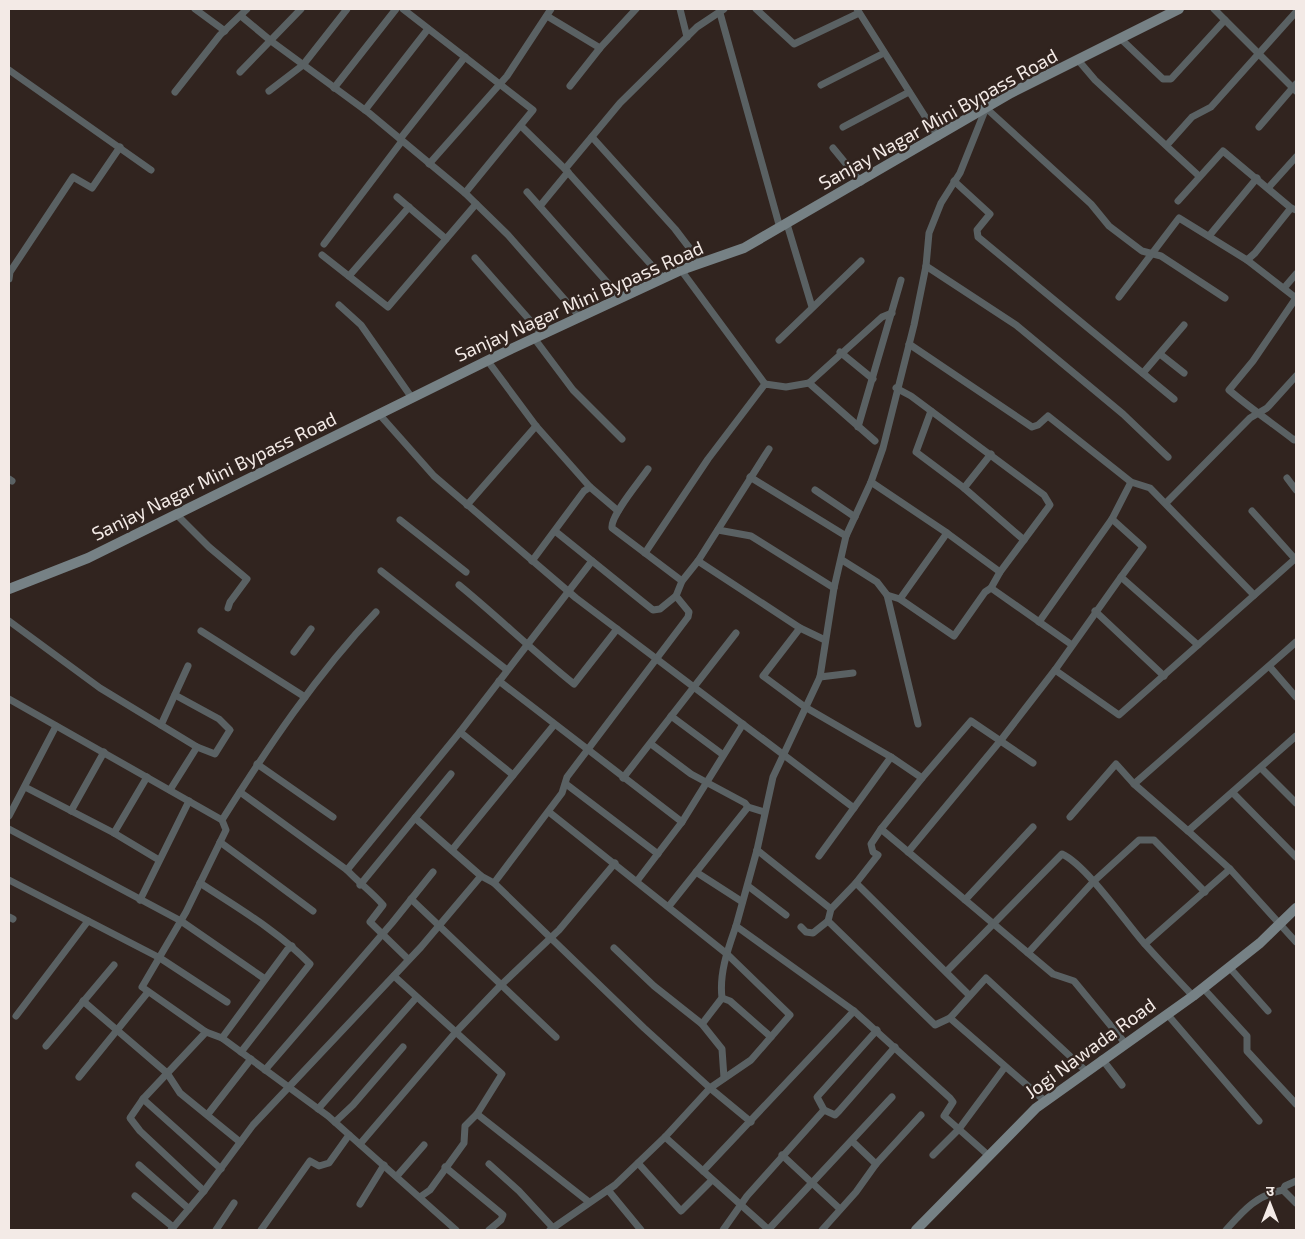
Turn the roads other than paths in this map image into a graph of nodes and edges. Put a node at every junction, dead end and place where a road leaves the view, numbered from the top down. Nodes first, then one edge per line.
1 (195, 9) edge
2 (247, 9) edge
3 (301, 9) edge
4 (347, 9) edge
5 (396, 9) edge
6 (403, 9) edge
7 (551, 9) edge
8 (636, 9) edge
9 (680, 9) edge
10 (758, 9) edge
11 (1179, 9) edge
12 (1214, 9) edge
13 (722, 11) edge
14 (858, 11) edge
15 (1296, 12) edge
16 (241, 16) junction
17 (547, 16) junction
18 (1225, 20) junction
19 (428, 29) junction
20 (224, 31) junction
21 (687, 37) junction
22 (1121, 39) junction
23 (271, 41) junction
24 (600, 48) junction
25 (884, 53) junction
26 (1259, 54) junction
27 (465, 57) junction
28 (1078, 60) junction
29 (303, 65) junction
30 (9, 70) edge
31 (240, 72) dead end
32 (500, 84) junction
33 (570, 86) dead end
34 (821, 86) dead end
35 (1295, 87) edge
36 (334, 88) junction
37 (269, 91) dead end
38 (175, 92) dead end
39 (909, 92) junction
40 (986, 108) junction
41 (365, 110) junction
42 (521, 126) junction
43 (843, 127) dead end
44 (1259, 127) dead end
45 (592, 137) junction
46 (938, 137) junction
47 (401, 140) junction
48 (1168, 146) junction
49 (120, 147) junction
50 (833, 148) dead end
51 (1296, 158) edge
52 (429, 164) junction
53 (151, 170) dead end
54 (566, 171) junction
55 (1199, 176) junction
56 (1258, 178) junction
57 (861, 182) junction
58 (954, 182) junction
59 (1269, 187) junction
60 (527, 192) dead end
61 (465, 193) junction
62 (397, 197) dead end
63 (1178, 201) dead end
64 (476, 204) junction
65 (540, 206) junction
66 (409, 207) junction
67 (1294, 209) edge
68 (783, 226) junction
69 (1210, 236) junction
70 (446, 239) junction
71 (324, 244) dead end
72 (1152, 254) junction
73 (322, 255) dead end
74 (475, 258) dead end
75 (1246, 260) junction
76 (861, 261) dead end
77 (701, 262) junction
78 (926, 266) junction
79 (681, 270) junction
80 (9, 274) edge
81 (1296, 274) edge
82 (349, 276) junction
83 (663, 278) junction
84 (901, 280) dead end
85 (1284, 288) junction
86 (1118, 297) dead end
87 (620, 298) junction
88 (1224, 298) dead end
89 (1296, 298) edge
90 (339, 305) dead end
91 (812, 307) junction
92 (892, 313) junction
93 (580, 317) junction
94 (1184, 325) dead end
95 (538, 336) junction
96 (779, 340) dead end
97 (909, 344) junction
98 (840, 352) junction
99 (1160, 354) junction
100 (487, 360) junction
101 (1143, 373) junction
102 (1184, 374) dead end
103 (1296, 376) edge
104 (873, 379) junction
105 (809, 383) junction
106 (765, 384) junction
107 (896, 388) junction
108 (412, 398) junction
109 (1174, 399) dead end
110 (931, 411) junction
111 (1258, 413) junction
112 (378, 414) junction
113 (536, 426) junction
114 (858, 427) junction
115 (622, 439) dead end
116 (1296, 439) edge
117 (875, 442) dead end
118 (769, 449) dead end
119 (991, 454) junction
120 (1168, 457) dead end
121 (648, 468) dead end
122 (750, 477) junction
123 (1287, 478) dead end
124 (871, 482) junction
125 (1131, 482) junction
126 (590, 487) junction
127 (964, 488) junction
128 (815, 490) dead end
129 (1296, 490) edge
130 (1166, 503) junction
131 (468, 505) junction
132 (618, 511) junction
133 (1252, 511) dead end
134 (177, 515) junction
135 (855, 517) junction
136 (1112, 519) junction
137 (400, 520) dead end
138 (718, 530) junction
139 (555, 531) junction
140 (947, 533) junction
141 (846, 536) junction
142 (1024, 540) junction
143 (645, 553) junction
144 (1296, 559) edge
145 (842, 560) junction
146 (532, 561) junction
147 (592, 561) junction
148 (698, 561) junction
149 (381, 571) dead end
150 (466, 572) dead end
151 (1000, 572) junction
152 (1121, 577) junction
153 (682, 581) junction
154 (459, 585) dead end
155 (834, 588) junction
156 (991, 588) junction
157 (9, 589) edge
158 (567, 591) junction
159 (887, 595) junction
160 (1254, 595) junction
161 (676, 596) junction
162 (900, 599) junction
163 (228, 608) dead end
164 (1095, 611) junction
165 (376, 612) dead end
166 (9, 621) edge
167 (1039, 622) junction
168 (800, 628) junction
169 (311, 629) dead end
170 (617, 629) junction
171 (201, 631) dead end
172 (736, 633) dead end
173 (825, 640) junction
174 (1296, 642) edge
175 (1072, 645) junction
176 (1198, 645) junction
177 (527, 646) junction
178 (294, 652) dead end
179 (655, 657) junction
180 (188, 666) dead end
181 (1270, 668) junction
182 (507, 670) junction
183 (1055, 670) junction
184 (853, 673) dead end
185 (1164, 676) junction
186 (820, 677) junction
187 (499, 681) junction
188 (694, 686) junction
189 (175, 695) junction
190 (305, 697) junction
191 (1296, 697) edge
192 (9, 700) edge
193 (805, 707) junction
194 (671, 716) junction
195 (743, 724) junction
196 (918, 724) dead end
197 (161, 725) junction
198 (554, 725) junction
199 (56, 726) junction
200 (460, 732) junction
201 (1296, 736) edge
202 (1001, 740) junction
203 (651, 744) junction
204 (196, 747) junction
205 (588, 750) junction
206 (104, 752) junction
207 (722, 754) junction
208 (782, 754) junction
209 (891, 756) junction
210 (1033, 763) dead end
211 (257, 764) junction
212 (1261, 768) junction
213 (452, 774) dead end
214 (512, 775) junction
215 (147, 777) junction
216 (623, 778) junction
217 (922, 778) junction
218 (708, 782) junction
219 (566, 784) junction
220 (1134, 784) junction
221 (25, 787) junction
222 (170, 790) junction
223 (240, 792) junction
224 (1233, 793) junction
225 (189, 801) junction
226 (1296, 803) edge
227 (748, 807) junction
228 (854, 808) junction
229 (71, 811) junction
230 (549, 812) junction
231 (764, 812) junction
232 (9, 816) edge
233 (333, 817) dead end
234 (1070, 817) dead end
235 (415, 818) junction
236 (222, 820) junction
237 (682, 822) junction
238 (1033, 827) dead end
239 (9, 829) edge
240 (881, 829) junction
241 (1188, 831) junction
242 (114, 833) junction
243 (220, 842) junction
244 (452, 850) junction
245 (757, 850) junction
246 (908, 852) junction
247 (658, 854) junction
248 (819, 856) dead end
249 (1296, 858) edge
250 (159, 860) junction
251 (615, 863) junction
252 (1230, 869) junction
253 (347, 870) junction
254 (433, 872) dead end
255 (696, 872) junction
256 (481, 876) junction
257 (9, 880) edge
258 (637, 881) junction
259 (1093, 882) junction
260 (200, 883) junction
261 (494, 883) junction
262 (856, 883) junction
263 (360, 884) junction
264 (748, 886) junction
265 (1205, 892) junction
266 (411, 899) junction
267 (140, 900) junction
268 (965, 900) junction
269 (741, 901) junction
270 (669, 906) junction
271 (1296, 908) edge
272 (831, 909) junction
273 (313, 911) dead end
274 (786, 915) dead end
275 (828, 920) junction
276 (88, 921) junction
277 (181, 922) junction
278 (1281, 922) junction
279 (440, 924) junction
280 (994, 924) junction
281 (736, 926) junction
282 (800, 927) dead end
283 (382, 933) junction
284 (551, 936) junction
285 (1296, 942) edge
286 (1145, 944) junction
287 (292, 946) junction
288 (614, 948) dead end
289 (1028, 953) junction
290 (727, 954) junction
291 (160, 958) junction
292 (408, 959) junction
293 (114, 965) dead end
294 (1229, 967) junction
295 (947, 971) junction
296 (394, 976) junction
297 (265, 979) junction
298 (500, 986) junction
299 (1203, 988) junction
300 (148, 992) junction
301 (969, 996) junction
302 (1193, 996) junction
303 (416, 998) junction
304 (722, 998) junction
305 (83, 1001) junction
306 (227, 1002) dead end
307 (854, 1011) junction
308 (1268, 1011) dead end
309 (1167, 1014) junction
310 (16, 1016) dead end
311 (950, 1018) junction
312 (702, 1024) junction
313 (118, 1029) junction
314 (877, 1030) junction
315 (206, 1032) junction
316 (455, 1033) junction
317 (556, 1037) dead end
318 (771, 1037) junction
319 (222, 1038) junction
320 (1125, 1043) junction
321 (46, 1046) dead end
322 (403, 1047) dead end
323 (896, 1048) junction
324 (241, 1052) junction
325 (1102, 1059) junction
326 (251, 1060) junction
327 (1005, 1066) junction
328 (265, 1070) junction
329 (1086, 1071) junction
330 (167, 1073) junction
331 (79, 1077) dead end
332 (724, 1078) junction
333 (1122, 1084) dead end
334 (288, 1087) junction
335 (710, 1088) junction
336 (892, 1097) dead end
337 (143, 1099) junction
338 (1045, 1101) junction
339 (1296, 1104) edge
340 (318, 1109) junction
341 (824, 1110) junction
342 (208, 1114) junction
343 (477, 1114) junction
344 (921, 1115) dead end
345 (1259, 1121) dead end
346 (335, 1122) junction
347 (751, 1122) junction
348 (959, 1129) junction
349 (349, 1135) junction
350 (665, 1137) junction
351 (240, 1142) junction
352 (852, 1142) junction
353 (360, 1144) junction
354 (424, 1145) dead end
355 (782, 1154) junction
356 (933, 1155) dead end
357 (988, 1155) junction
358 (638, 1163) junction
359 (489, 1164) dead end
360 (876, 1164) junction
361 (139, 1165) dead end
362 (384, 1165) junction
363 (445, 1167) junction
364 (221, 1169) junction
365 (703, 1171) junction
366 (397, 1176) junction
367 (712, 1180) junction
368 (1296, 1181) edge
369 (812, 1184) junction
370 (608, 1190) junction
371 (1283, 1190) junction
372 (204, 1191) junction
373 (135, 1196) dead end
374 (420, 1197) junction
375 (589, 1202) junction
376 (234, 1203) dead end
377 (1296, 1203) edge
378 (360, 1204) dead end
379 (740, 1205) junction
380 (189, 1209) junction
381 (840, 1209) junction
382 (172, 1229) edge
383 (216, 1230) edge
384 (261, 1230) edge
385 (456, 1230) edge
386 (489, 1230) edge
387 (552, 1230) edge
388 (641, 1230) edge
389 (723, 1230) edge
390 (768, 1230) edge
391 (822, 1230) edge
392 (916, 1230) edge
393 (1226, 1230) edge

1 - 20 street
2 - 16 street
3 - 23 street
4 - 29 street
5 - 36 street
6 - 19 street
7 - 17 street
8 - 24 street
9 - 21 street
10 - 14 street
11 - 22 street, Sanjay Nagar Mini Bypass Road
12 - 18 street
13 - 21 street
13 - 68 street
14 - 25 street
15 - 26 street
16 - 20 street
16 - 23 street
17 - 24 street
17 - 32 street
18 - 22 street
18 - 26 street
19 - 27 street
19 - 41 street
20 - 38 street
21 - 45 street
22 - 28 street, Sanjay Nagar Mini Bypass Road
23 - 29 street
23 - 31 street
24 - 33 street
25 - 34 street
25 - 39 street
26 - 35 street
26 - 48 street
27 - 32 street
27 - 47 street
28 - 40 street, Sanjay Nagar Mini Bypass Road
28 - 48 street
29 - 36 street
29 - 37 street
30 - 49 street
32 - 42 street
32 - 52 street
35 - 44 street
36 - 41 street
39 - 43 street
39 - 46 street
40 - 46 street, Sanjay Nagar Mini Bypass Road
40 - 58 street
40 - 72 street
41 - 47 street
42 - 54 street
42 - 61 street
45 - 54 street
45 - 77 street
46 - 57 street, Sanjay Nagar Mini Bypass Road
47 - 52 street
47 - 71 street
48 - 55 street
49 - 53 street
49 - 80 street
50 - 57 street
51 - 59 street
52 - 61 street
54 - 65 street
54 - 83 street
55 - 56 street
55 - 63 street
56 - 59 street
56 - 69 street
57 - 68 street, Sanjay Nagar Mini Bypass Road
58 - 78 street
58 - 101 street
59 - 67 street
60 - 65 street
61 - 64 street
62 - 66 street
64 - 70 street
64 - 93 street
65 - 87 street
66 - 70 street
66 - 82 street
67 - 75 street
68 - 77 street, Sanjay Nagar Mini Bypass Road
68 - 91 street
69 - 72 street
69 - 75 street
70 - 82 street
72 - 86 street
72 - 88 street
73 - 82 street
74 - 95 street
75 - 85 street
76 - 91 street
77 - 79 street, Sanjay Nagar Mini Bypass Road
78 - 97 street
78 - 120 street
79 - 83 street, Sanjay Nagar Mini Bypass Road
79 - 106 street
81 - 85 street
83 - 87 street, Sanjay Nagar Mini Bypass Road
84 - 92 street
85 - 89 street
87 - 93 street, Sanjay Nagar Mini Bypass Road
89 - 111 street
90 - 108 street
91 - 96 street
92 - 98 street
92 - 104 street
93 - 95 street, Sanjay Nagar Mini Bypass Road
94 - 99 street
95 - 100 street, Sanjay Nagar Mini Bypass Road
95 - 115 street
97 - 107 street
97 - 125 street
98 - 104 street
98 - 105 street
99 - 101 street
99 - 102 street
100 - 108 street, Sanjay Nagar Mini Bypass Road
100 - 113 street
101 - 109 street
103 - 111 street
104 - 114 street
105 - 106 street
105 - 114 street
106 - 143 street
107 - 110 street
107 - 124 street
108 - 112 street, Sanjay Nagar Mini Bypass Road
110 - 119 street
110 - 127 street
111 - 116 street
111 - 130 street
112 - 131 street
112 - 134 street, Sanjay Nagar Mini Bypass Road
113 - 126 street
113 - 131 street
114 - 117 street
118 - 122 street
119 - 127 street
119 - 142 street
121 - 132 street
122 - 138 street
122 - 141 street
123 - 129 street
124 - 135 street
124 - 140 street
125 - 130 street
125 - 136 street
126 - 132 street
126 - 139 street
127 - 142 street
128 - 135 street
130 - 160 street
131 - 146 street
132 - 143 street
133 - 144 street
134 - 157 street, Sanjay Nagar Mini Bypass Road
134 - 163 street
135 - 141 street
136 - 152 street
136 - 167 street
137 - 150 street
138 - 148 street
138 - 155 street
139 - 146 street
139 - 147 street
140 - 151 street
140 - 162 street
141 - 145 street
142 - 151 street
143 - 153 street
144 - 160 street
145 - 155 street
145 - 159 street
146 - 158 street
147 - 158 street
147 - 161 street
148 - 153 street
148 - 168 street
149 - 182 street
151 - 156 street
152 - 164 street
152 - 176 street
153 - 161 street
154 - 177 street
155 - 173 street
156 - 162 street
156 - 167 street
158 - 170 street
158 - 177 street
159 - 162 street
159 - 196 street
160 - 176 street
161 - 179 street
164 - 175 street
164 - 185 street
165 - 190 street
166 - 197 street
167 - 175 street
168 - 173 street
168 - 193 street
169 - 178 street
170 - 177 street
170 - 179 street
171 - 190 street
172 - 188 street
173 - 186 street
174 - 181 street
175 - 183 street
176 - 185 street
177 - 182 street
179 - 188 street
179 - 205 street
180 - 189 street
181 - 191 street
181 - 220 street
182 - 187 street
183 - 185 street
183 - 202 street
184 - 186 street
186 - 193 street
187 - 198 street
187 - 200 street
188 - 194 street
188 - 195 street
189 - 197 street
189 - 204 street
190 - 211 street
192 - 199 street
193 - 208 street
193 - 209 street
194 - 203 street
194 - 207 street
195 - 207 street
195 - 208 street
197 - 204 street
198 - 205 street
198 - 214 street
199 - 206 street
199 - 221 street
200 - 214 street
200 - 253 street
201 - 212 street
202 - 210 street
202 - 217 street
202 - 246 street
203 - 216 street
203 - 218 street
204 - 222 street
205 - 216 street
205 - 219 street
206 - 215 street
206 - 229 street
207 - 218 street
208 - 228 street
208 - 231 street
209 - 217 street
209 - 228 street
211 - 223 street
211 - 233 street
212 - 224 street
212 - 226 street
213 - 235 street
214 - 244 street
215 - 222 street
215 - 242 street
216 - 237 street
217 - 240 street
218 - 227 street
218 - 237 street
219 - 230 street
219 - 247 street
220 - 234 street
220 - 241 street
221 - 229 street
221 - 232 street
222 - 225 street
223 - 236 street
223 - 253 street
224 - 241 street
224 - 249 street
225 - 236 street
225 - 250 street
227 - 231 street
227 - 255 street
228 - 248 street
229 - 242 street
230 - 251 street
230 - 261 street
231 - 245 street
235 - 244 street
235 - 263 street
236 - 243 street
237 - 247 street
238 - 268 street
239 - 267 street
240 - 246 street
240 - 262 street
241 - 252 street
242 - 250 street
243 - 260 street
243 - 273 street
244 - 256 street
245 - 264 street
245 - 272 street
246 - 268 street
247 - 258 street
250 - 267 street
251 - 258 street
251 - 284 street
252 - 265 street
252 - 278 street
253 - 263 street
254 - 266 street
255 - 269 street
255 - 270 street
256 - 261 street
256 - 279 street
257 - 276 street
258 - 270 street
259 - 265 street
259 - 280 street
259 - 286 street
259 - 289 street
260 - 277 street
260 - 287 street
261 - 284 street
262 - 272 street
262 - 295 street
263 - 283 street
264 - 269 street
264 - 274 street
265 - 286 street
266 - 279 street
266 - 283 street
267 - 277 street
268 - 280 street
269 - 281 street
270 - 290 street
271 - 278 street, Jogi Nawada Road
272 - 275 street
275 - 282 street
275 - 311 street
276 - 291 street
276 - 310 street
277 - 291 street
277 - 297 street
278 - 285 street
278 - 294 street, Jogi Nawada Road
279 - 292 street
279 - 298 street
280 - 289 street
280 - 295 street
281 - 290 street
281 - 307 street
283 - 292 street
283 - 328 street
284 - 298 street
284 - 335 street
286 - 302 street
287 - 297 street
287 - 324 street
288 - 312 street
289 - 320 street
290 - 304 street
290 - 318 street
291 - 300 street
291 - 306 street
292 - 296 street
293 - 305 street
294 - 299 street, Jogi Nawada Road
294 - 308 street
295 - 301 street
296 - 303 street
296 - 334 street
297 - 319 street
298 - 316 street
298 - 317 street
299 - 302 street, Jogi Nawada Road
299 - 339 street
300 - 313 street
300 - 315 street
301 - 311 street
301 - 329 street
302 - 309 street, Jogi Nawada Road
303 - 316 street
303 - 340 street
304 - 312 street
304 - 318 street
305 - 313 street
305 - 321 street
307 - 314 street
307 - 347 street
309 - 320 street, Jogi Nawada Road
309 - 345 street
311 - 327 street
312 - 332 street
313 - 330 street
313 - 331 street
314 - 323 street
314 - 341 street
315 - 319 street
315 - 330 street
316 - 343 street
316 - 353 street
318 - 332 street
319 - 324 street
320 - 325 street, Jogi Nawada Road
322 - 346 street
323 - 341 street
323 - 348 street
324 - 326 street
325 - 329 street, Jogi Nawada Road
325 - 333 street
326 - 328 street
326 - 342 street
327 - 338 street
327 - 348 street
328 - 334 street
329 - 338 street, Jogi Nawada Road
330 - 337 street
330 - 342 street
332 - 335 street
334 - 340 street
334 - 351 street
335 - 347 street
335 - 350 street
336 - 352 street
337 - 364 street
337 - 372 street
338 - 357 street, Jogi Nawada Road
340 - 346 street
341 - 355 street
342 - 351 street
343 - 363 street
343 - 375 street
344 - 360 street
346 - 349 street
347 - 365 street
348 - 356 street
348 - 357 street
349 - 353 street
349 - 384 street
350 - 358 street
350 - 365 street
351 - 364 street
352 - 360 street
352 - 369 street
353 - 362 street
354 - 366 street
355 - 369 street
355 - 379 street
357 - 392 street, Jogi Nawada Road
358 - 367 street
358 - 370 street
359 - 387 street
360 - 381 street
361 - 380 street
362 - 366 street
362 - 378 street
363 - 374 street
363 - 386 street
364 - 372 street
365 - 367 street
366 - 374 street
367 - 379 street
368 - 371 street
369 - 381 street
369 - 390 street
370 - 375 street
370 - 388 street
371 - 377 street
371 - 393 street
372 - 380 street
373 - 382 street
374 - 385 street
375 - 387 street
376 - 383 street
379 - 389 street
379 - 390 street
380 - 382 street
381 - 391 street

